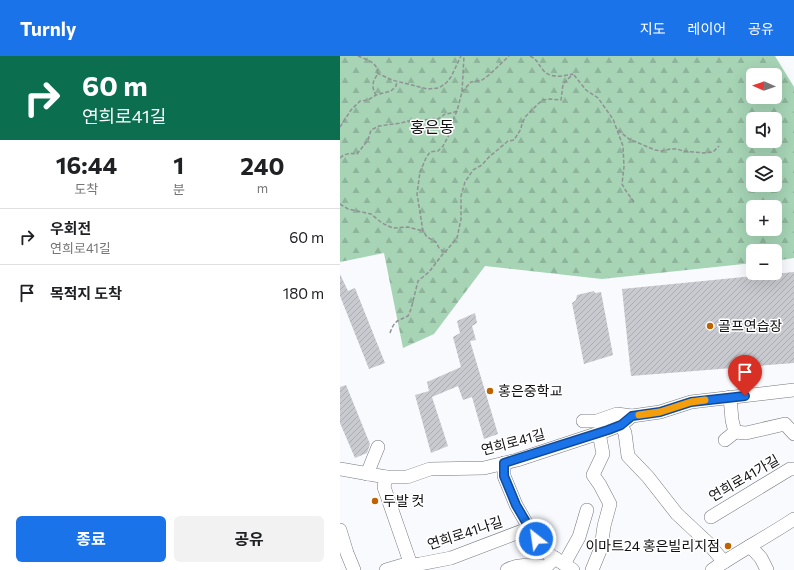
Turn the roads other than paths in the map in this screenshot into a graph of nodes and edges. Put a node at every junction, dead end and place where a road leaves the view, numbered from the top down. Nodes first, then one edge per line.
1 (794, 390) edge
2 (730, 397) junction
3 (632, 416) junction
4 (583, 420) dead end
5 (621, 425) junction
6 (599, 433) junction
7 (794, 434) edge
8 (378, 448) dead end
9 (504, 463) junction
10 (794, 470) edge
11 (342, 471) edge
12 (366, 474) junction
13 (386, 477) junction
14 (588, 510) dead end
15 (711, 517) dead end
16 (794, 519) edge
17 (530, 528) junction
18 (340, 530) edge
19 (750, 546) junction
20 (344, 554) edge
21 (724, 562) junction
22 (564, 564) edge
23 (412, 568) edge
24 (354, 570) edge
25 (386, 570) edge
26 (507, 570) edge
27 (592, 570) edge
28 (712, 570) edge
29 (767, 570) edge

1 - 2 street
2 - 3 street
2 - 7 street
3 - 4 street
3 - 5 street, 연희로41길
5 - 6 street, 연희로41길
5 - 21 street
6 - 9 street, 연희로41길
6 - 27 street
8 - 12 street
9 - 13 street, 연희로41길
9 - 17 street, 연희로41나길
10 - 15 street, 연희로41가길
11 - 12 street, 연희로41길
12 - 13 street, 연희로41길
13 - 23 street
14 - 22 street
16 - 19 street
17 - 22 street, 연희로41나길
17 - 23 street, 연희로41나길
18 - 20 street
19 - 21 street
19 - 29 street
20 - 24 street
21 - 28 street
22 - 26 street
23 - 25 street, 연희로41나길

